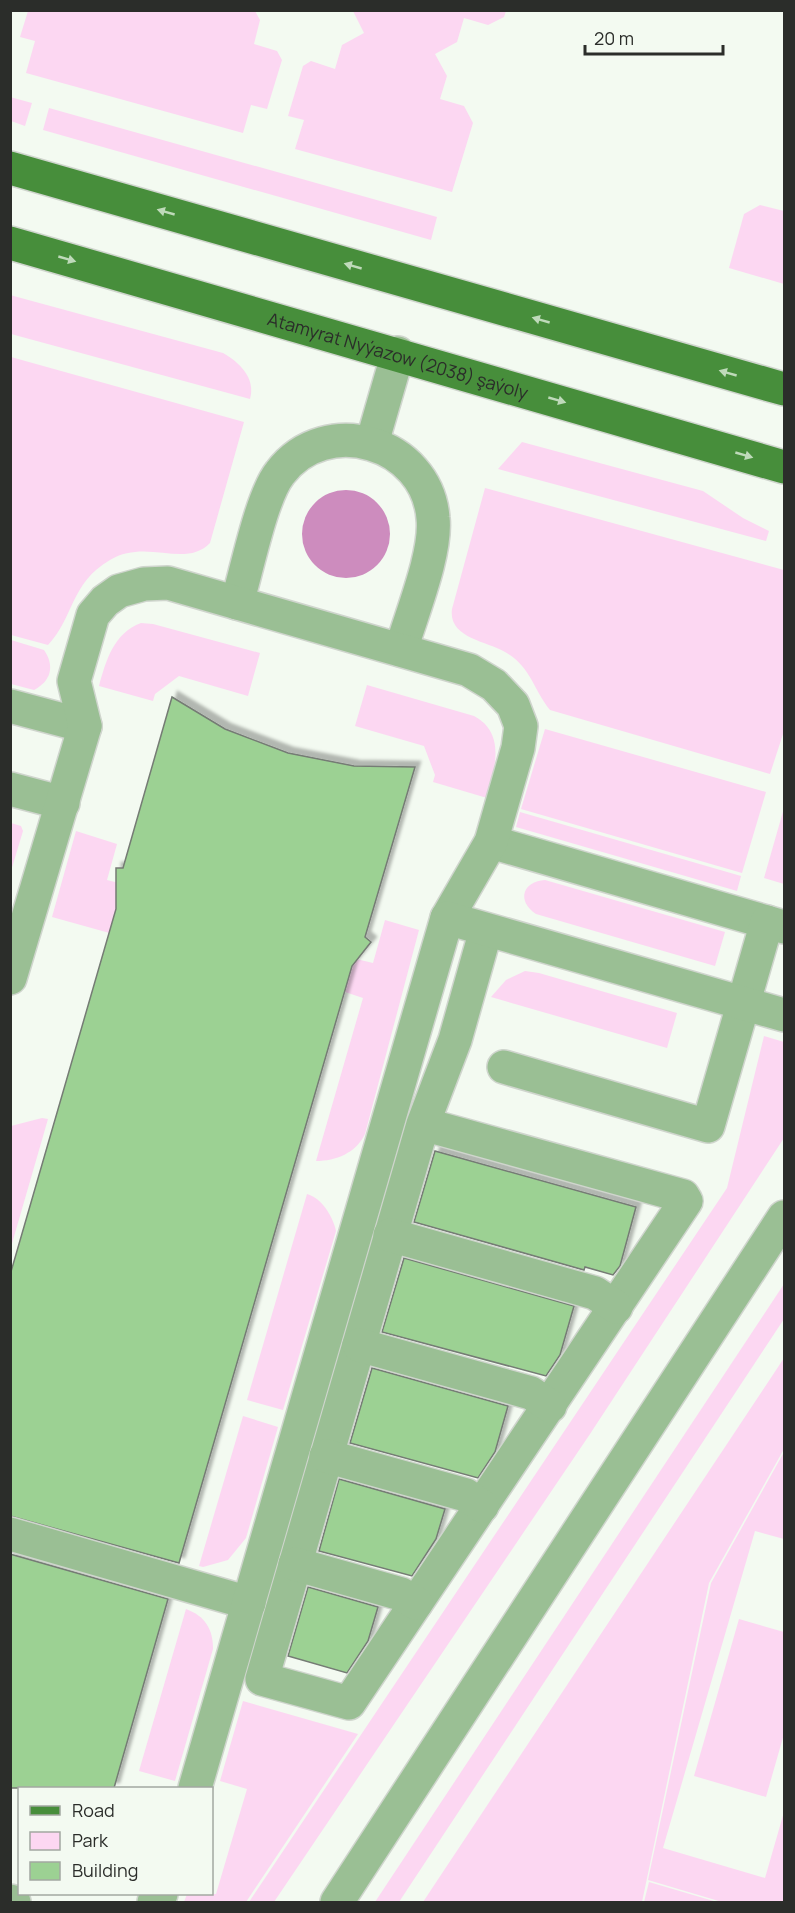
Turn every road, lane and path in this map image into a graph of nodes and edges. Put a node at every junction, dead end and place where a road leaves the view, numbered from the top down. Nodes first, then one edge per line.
1 (10, 168) edge
2 (10, 243) edge
3 (398, 353) junction
4 (784, 389) edge
5 (372, 443) junction
6 (784, 467) edge
7 (237, 603) junction
8 (401, 650) junction
9 (10, 706) edge
10 (85, 726) junction
11 (10, 789) edge
12 (63, 803) junction
13 (491, 842) junction
14 (20, 908) edge
15 (447, 918) junction
16 (776, 925) edge
17 (486, 930) junction
18 (10, 978) edge
19 (743, 1003) junction
20 (784, 1015) edge
21 (504, 1067) dead end
22 (423, 1124) junction
23 (784, 1217) edge
24 (390, 1235) junction
25 (616, 1307) junction
26 (359, 1345) junction
27 (550, 1406) junction
28 (327, 1456) junction
29 (482, 1506) junction
30 (10, 1534) edge
31 (296, 1564) junction
32 (249, 1603) junction
33 (416, 1603) junction
34 (195, 1787) edge
35 (337, 1902) edge

4 -> 1 main road
2 -> 3 main road, Atamyrat Nyýazow (2038) şaýoly
3 - 5 street
3 -> 6 main road, Atamyrat Nyýazow (2038) şaýoly
5 - 7 street
5 - 8 street
7 - 8 street
7 - 10 street
8 - 13 street
9 - 10 street
10 - 12 street
11 - 12 street
12 - 14 street
13 - 15 street
13 - 16 street
14 - 18 street
15 - 17 street
15 - 32 street
16 - 19 street
17 - 19 street
17 - 22 street
19 - 20 street
19 - 21 street
22 - 24 street
22 - 25 street
23 - 35 street
24 - 25 street
24 - 26 street
25 - 27 street
26 - 27 street
26 - 28 street
27 - 29 street
28 - 29 street
28 - 31 street
29 - 33 street
30 - 32 street
31 - 33 street
31 - 33 street
32 - 34 street

